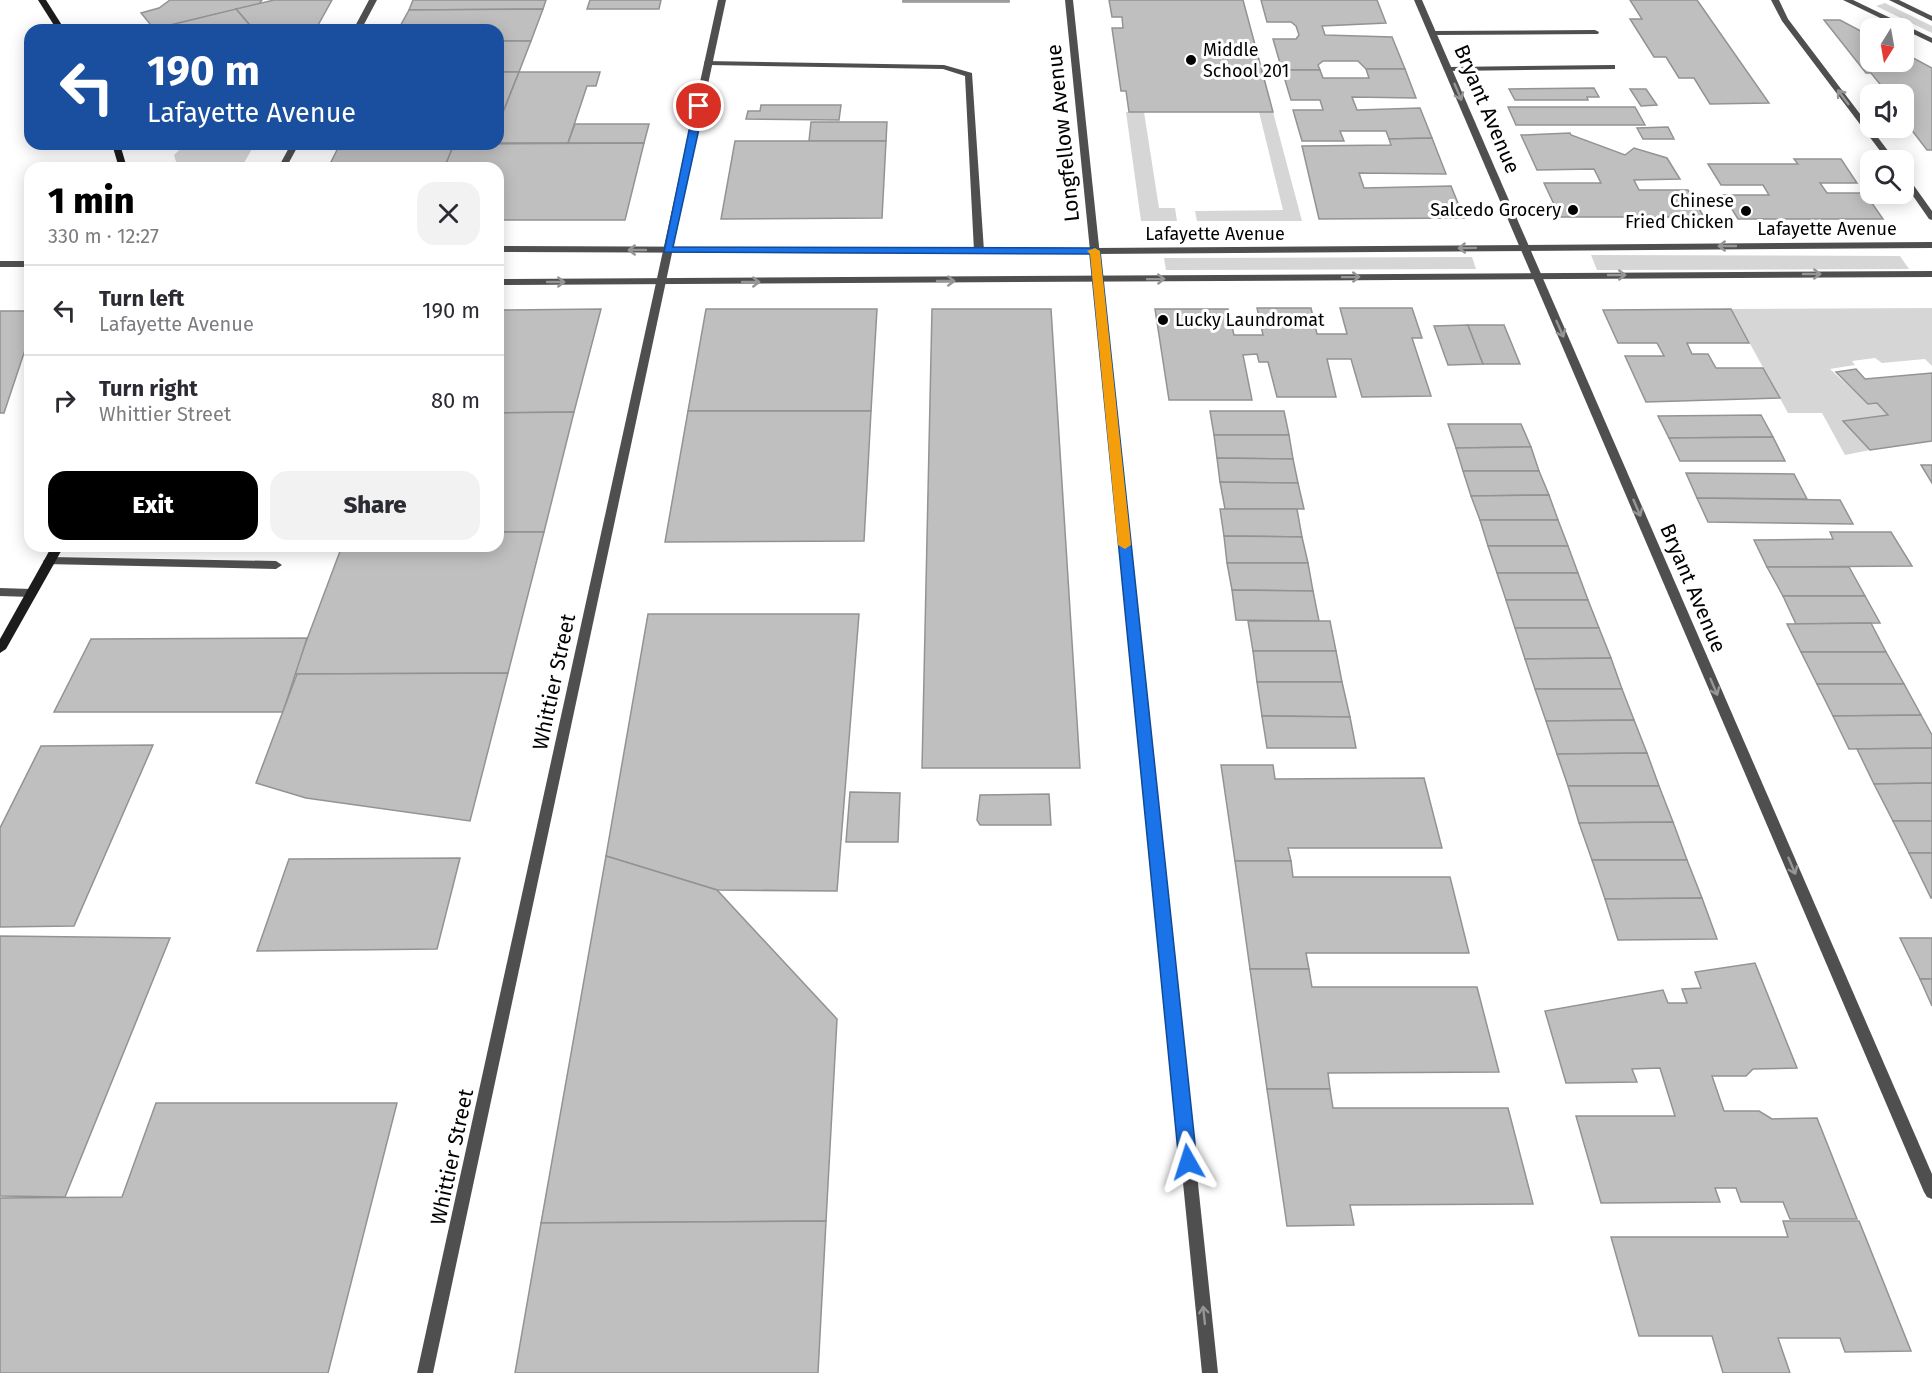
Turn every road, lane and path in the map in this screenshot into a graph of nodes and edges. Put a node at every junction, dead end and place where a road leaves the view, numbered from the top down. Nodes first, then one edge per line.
1 (43, 0) edge
2 (374, 0) edge
3 (722, 0) edge
4 (1069, 0) edge
5 (1418, 0) edge
6 (1775, 0) edge
7 (1847, 0) edge
8 (1893, 0) edge
9 (1932, 19) edge
10 (57, 24) edge
11 (360, 24) edge
12 (1595, 32) dead end
13 (1432, 33) junction
14 (1932, 41) edge
15 (708, 63) junction
16 (1612, 67) dead end
17 (1448, 69) junction
18 (1883, 150) edge
19 (1914, 192) edge
20 (1932, 217) edge
21 (1932, 245) edge
22 (1525, 247) junction
23 (504, 249) edge
24 (667, 250) junction
25 (979, 251) junction
26 (1095, 251) junction
27 (0, 264) edge
28 (24, 264) edge
29 (1932, 274) edge
30 (1537, 275) junction
31 (1097, 280) junction
32 (504, 282) edge
33 (660, 282) junction
34 (54, 552) edge
35 (49, 561) junction
36 (276, 565) dead end
37 (0, 592) edge
38 (31, 593) junction
39 (0, 650) edge
40 (1932, 1192) edge
41 (425, 1373) edge
42 (1210, 1373) edge

1 - 10 main road
2 - 11 street
3 - 15 street, Whittier Street
4 - 26 street, Longfellow Avenue
5 - 13 street, Bryant Avenue
18 -> 6 street
7 - 14 street
8 - 9 street
12 - 13 street
13 - 17 street, Bryant Avenue
15 - 24 street, Whittier Street
15 - 25 street
16 - 17 street
17 -> 22 street, Bryant Avenue
19 - 20 street
21 -> 22 street, Lafayette Avenue
22 -> 26 street, Lafayette Avenue
22 - 30 street, Bryant Avenue
24 -> 23 street, Lafayette Avenue
24 - 25 street, Lafayette Avenue
24 - 33 street, Whittier Street
25 - 26 street, Lafayette Avenue
26 - 31 street, Longfellow Avenue
27 - 28 street
30 -> 29 street
31 -> 30 street
30 -> 40 street, Bryant Avenue
33 -> 31 street
42 -> 31 street, Longfellow Avenue
32 -> 33 street
33 - 41 street, Whittier Street
34 - 35 main road
35 - 36 street
35 - 38 main road
37 - 38 street
38 - 39 main road

